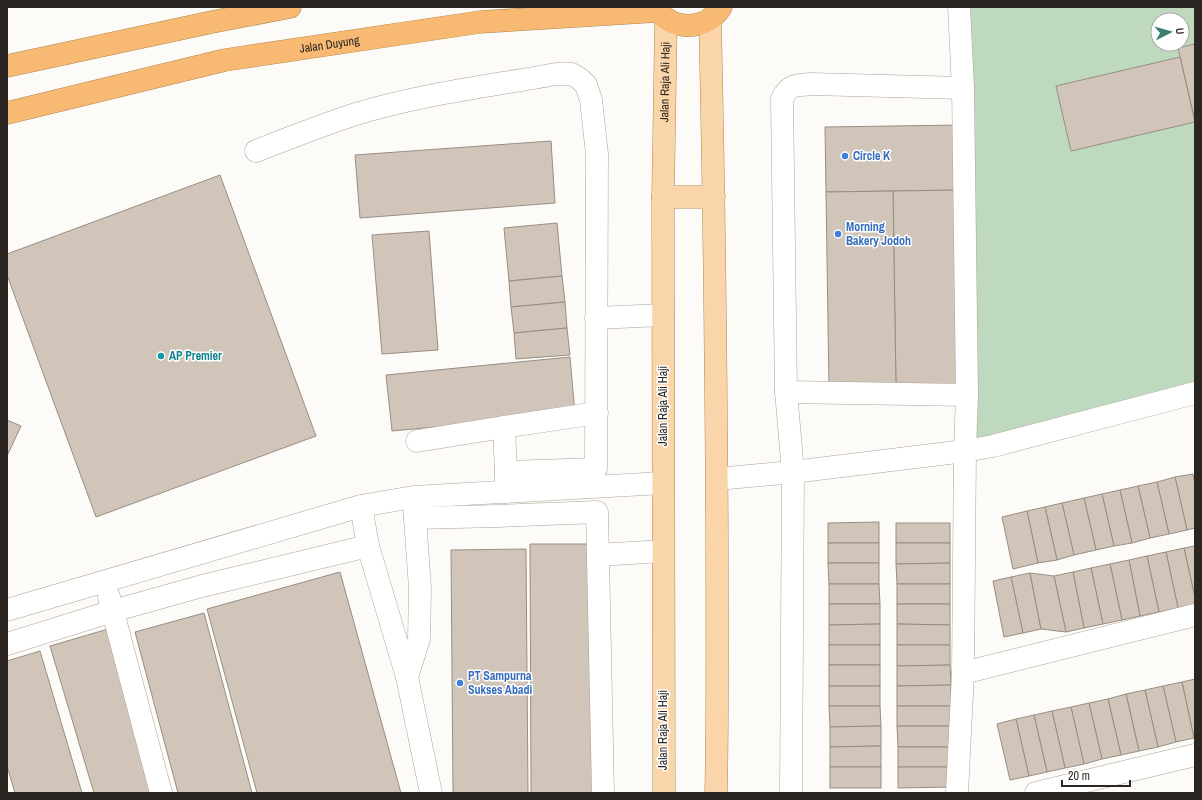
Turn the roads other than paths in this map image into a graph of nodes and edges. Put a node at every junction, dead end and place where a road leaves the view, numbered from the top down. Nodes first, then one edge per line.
1 (290, 7) edge
2 (958, 7) edge
3 (660, 12) edge
4 (716, 13) edge
5 (7, 66) edge
6 (963, 88) junction
7 (7, 113) edge
8 (256, 151) dead end
9 (663, 197) junction
10 (714, 197) junction
11 (663, 315) junction
12 (596, 318) junction
13 (786, 392) junction
14 (1195, 393) edge
15 (967, 395) junction
16 (596, 413) junction
17 (504, 427) junction
18 (418, 441) dead end
19 (965, 451) junction
20 (793, 472) junction
21 (717, 479) junction
22 (506, 482) junction
23 (662, 483) junction
24 (361, 506) junction
25 (414, 508) junction
26 (368, 546) junction
27 (663, 551) junction
28 (598, 555) junction
29 (105, 581) junction
30 (7, 610) edge
31 (113, 611) junction
32 (1195, 615) edge
33 (7, 644) edge
34 (963, 673) junction
35 (407, 677) junction
36 (1195, 754) edge
37 (161, 793) edge
38 (431, 793) edge
39 (603, 793) edge
40 (664, 793) edge
41 (716, 793) edge
42 (791, 793) edge
43 (957, 793) edge
44 (1036, 793) edge

1 - 5 highway
2 - 6 street
3 - 4 highway
3 - 7 highway, Jalan Duyung
3 - 9 main road, Jalan Raja Ali Haji
4 - 10 main road
6 - 13 street
6 - 15 street
8 - 12 street
9 - 10 main road
9 - 11 main road, Jalan Raja Ali Haji
10 - 21 main road
11 - 12 street
11 - 23 main road, Jalan Raja Ali Haji
12 - 16 street
13 - 15 street
13 - 20 street
14 - 19 street
15 - 19 street
16 - 17 street
16 - 22 street
17 - 18 street
17 - 22 street
19 - 20 street
19 - 34 street
20 - 21 street
20 - 42 street
21 - 41 main road
22 - 23 street
22 - 25 street
23 - 27 main road, Jalan Raja Ali Haji
24 - 25 street
24 - 26 street
24 - 29 street
25 - 28 street
25 - 35 street
26 - 31 street
26 - 35 street
27 - 28 street
27 - 40 main road, Jalan Raja Ali Haji
28 - 39 street
29 - 30 street
29 - 31 street
31 - 33 street
31 - 37 street
32 - 34 street
34 - 43 street
35 - 38 street
36 - 44 street

